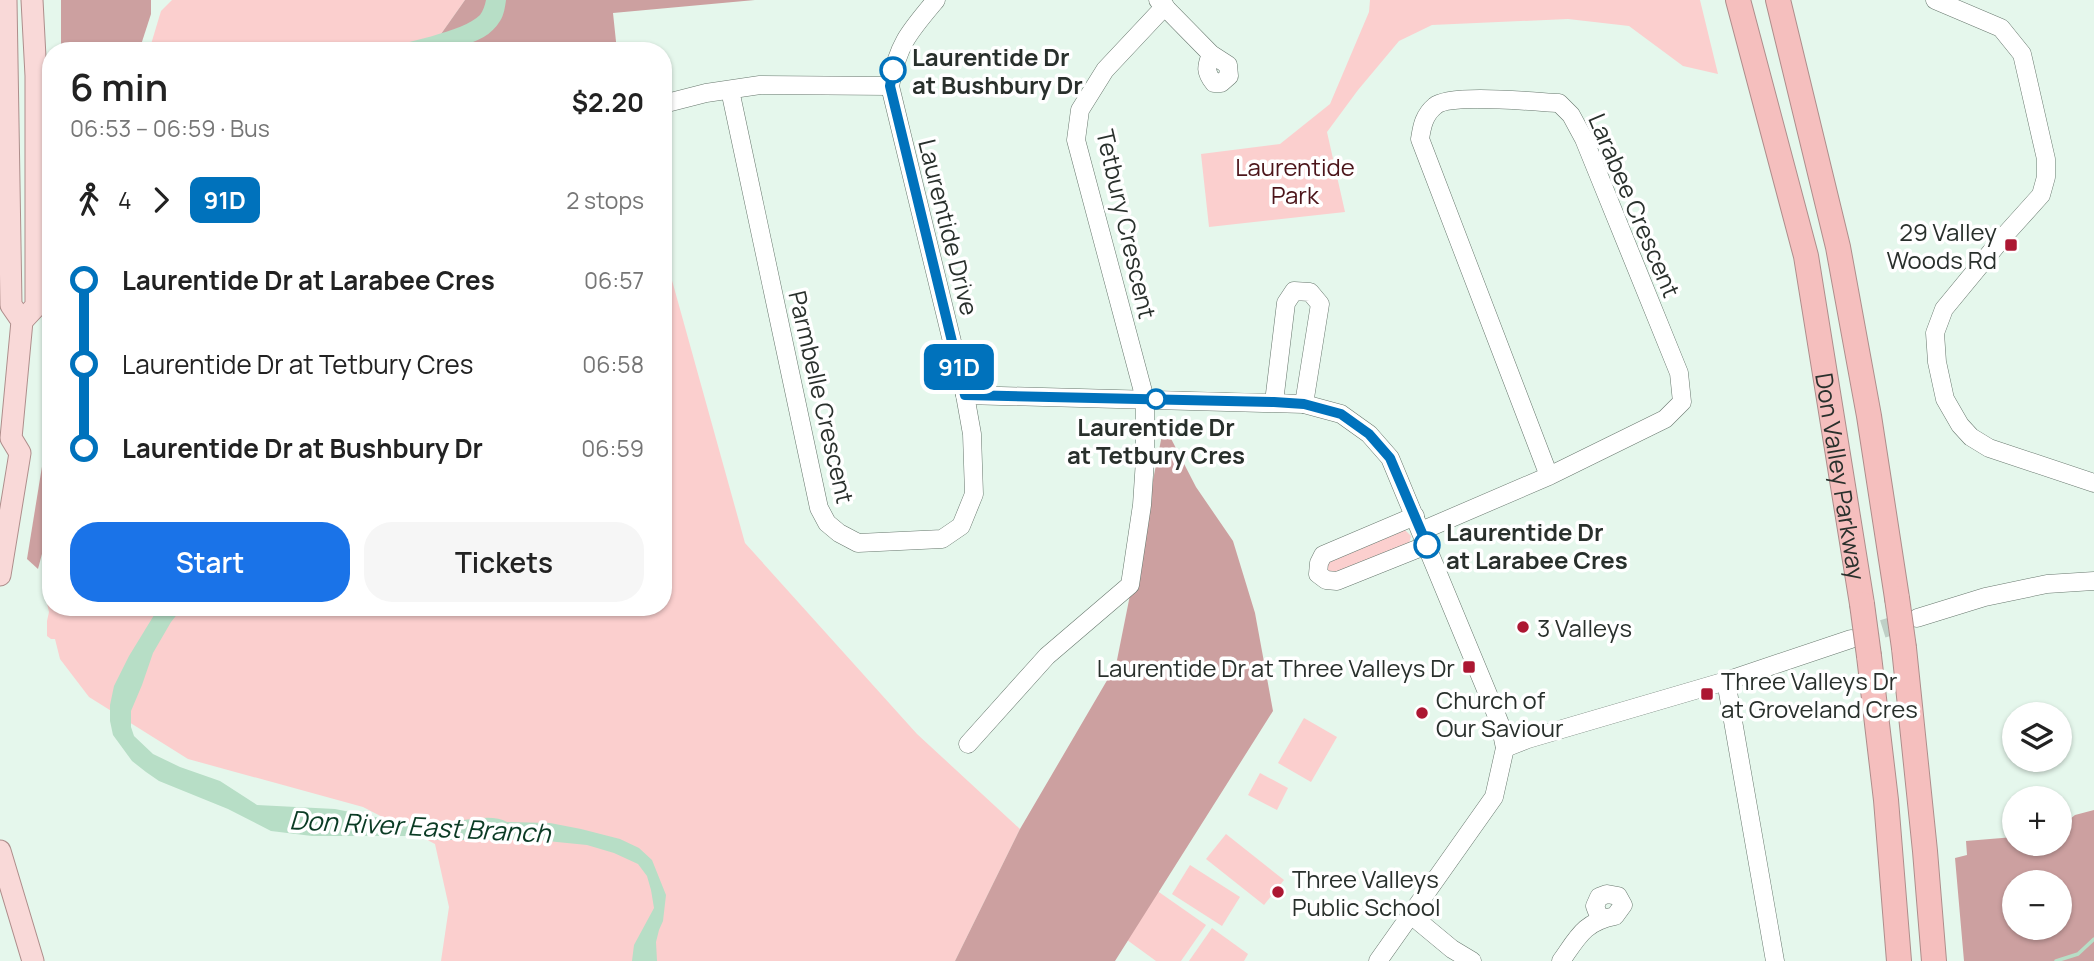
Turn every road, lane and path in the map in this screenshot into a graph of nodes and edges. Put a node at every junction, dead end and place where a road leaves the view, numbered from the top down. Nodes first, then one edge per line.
1 (6, 0) edge
2 (32, 0) edge
3 (936, 0) edge
4 (1738, 0) edge
5 (1778, 0) edge
6 (1935, 0) edge
7 (1162, 3) edge
8 (1211, 54) dead end
9 (890, 86) junction
10 (730, 90) junction
11 (672, 102) edge
12 (8, 105) junction
13 (35, 108) junction
14 (35, 237) junction
15 (10, 238) junction
16 (22, 321) junction
17 (965, 395) junction
18 (1145, 399) junction
19 (1274, 402) junction
20 (1304, 404) junction
21 (6, 442) edge
22 (1549, 476) junction
23 (2094, 483) edge
24 (1421, 531) junction
25 (0, 575) edge
26 (2094, 581) edge
27 (1917, 618) tunnel mouth
28 (1851, 639) tunnel mouth
29 (1726, 681) junction
30 (968, 744) dead end
31 (1505, 748) junction
32 (0, 851) edge
33 (0, 889) edge
34 (1410, 915) junction
35 (1600, 919) dead end
36 (22, 961) edge
37 (33, 961) edge
38 (1378, 961) edge
39 (1472, 961) edge
40 (1561, 961) edge
41 (1775, 961) edge
42 (1899, 961) edge
43 (1934, 961) edge

1 - 12 main road
2 - 13 main road
3 - 9 street, Laurentide Drive
4 - 42 highway, Don Valley Parkway, bridge
5 - 43 highway, Don Valley Parkway, bridge
6 - 23 street
7 - 8 street
7 - 18 street, Tetbury Crescent
9 - 10 street
9 - 17 street, Laurentide Drive
10 - 11 street
10 - 17 street, Parmbelle Crescent
12 - 13 main road
12 - 15 main road
13 - 14 main road
14 - 15 main road
14 - 16 main road
15 - 16 main road
16 - 21 main road
17 - 18 street
18 - 19 street
18 - 30 street, Tetbury Crescent
19 - 20 street
19 - 20 street
20 - 24 street
21 - 25 main road
22 - 22 street, Larabee Crescent
22 - 24 street, Larabee Crescent
24 - 24 street
24 - 31 street
26 - 27 street
28 - 29 street
29 - 31 street
29 - 41 street
31 - 34 street
32 - 37 main road
33 - 36 main road
34 - 38 street
34 - 39 street
35 - 40 street

